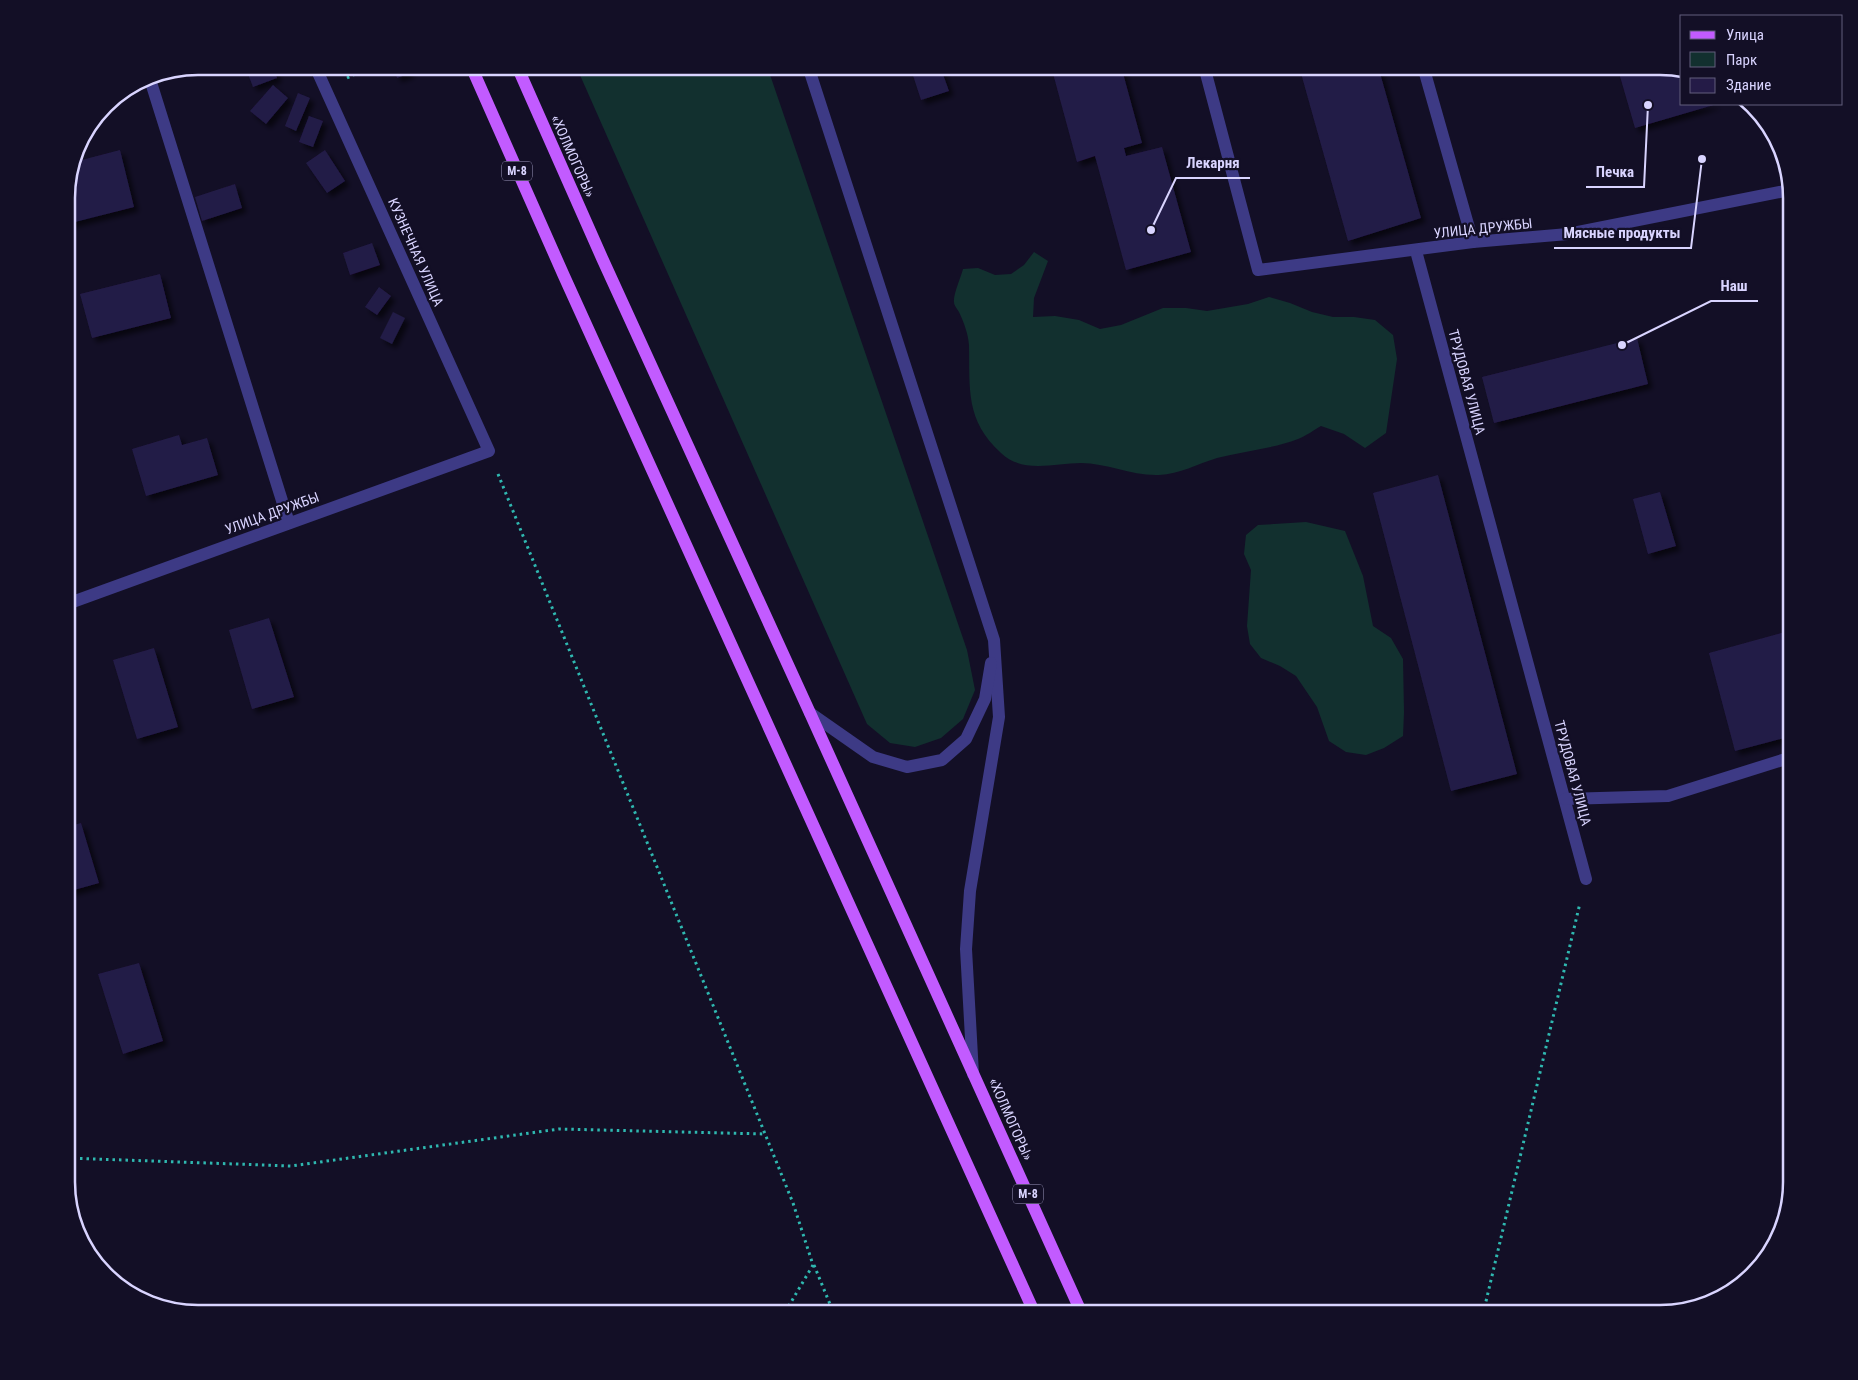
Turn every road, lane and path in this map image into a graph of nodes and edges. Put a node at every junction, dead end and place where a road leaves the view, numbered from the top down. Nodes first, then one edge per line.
1 (319, 75) edge
2 (475, 75) edge
3 (521, 75) edge
4 (811, 75) edge
5 (1206, 75) edge
6 (1426, 75) edge
7 (152, 84) edge
8 (1783, 191) edge
9 (1473, 242) junction
10 (1416, 251) junction
11 (489, 451) junction
12 (289, 523) junction
13 (75, 601) edge
14 (994, 640) junction
15 (810, 712) junction
16 (1783, 760) edge
17 (1565, 798) junction
18 (1586, 878) joint
19 (973, 1074) junction
20 (765, 1134) junction
21 (75, 1158) edge
22 (813, 1265) junction
23 (789, 1305) edge
24 (830, 1305) edge
25 (1031, 1305) edge
26 (1078, 1305) edge
27 (1485, 1305) edge

1 - 11 street, КУЗНЕЧНАЯ УЛИЦА
2 - 25 main road, М-8
3 - 15 main road, «ХОЛМОГОРЫ»
4 - 14 street
5 - 10 street
6 - 9 street
7 - 12 street
8 - 9 street, УЛИЦА ДРУЖБЫ
9 - 10 street, УЛИЦА ДРУЖБЫ
10 - 17 street, ТРУДОВАЯ УЛИЦА
11 - 12 street, УЛИЦА ДРУЖБЫ
11 - 20 path
12 - 13 street, УЛИЦА ДРУЖБЫ
14 - 15 street
14 - 19 street
15 - 19 main road, «ХОЛМОГОРЫ»
16 - 17 street
17 - 18 street, ТРУДОВАЯ УЛИЦА
18 - 27 path
19 - 26 main road, «ХОЛМОГОРЫ» / М-8
20 - 21 path
20 - 22 path
22 - 23 path
22 - 24 path

